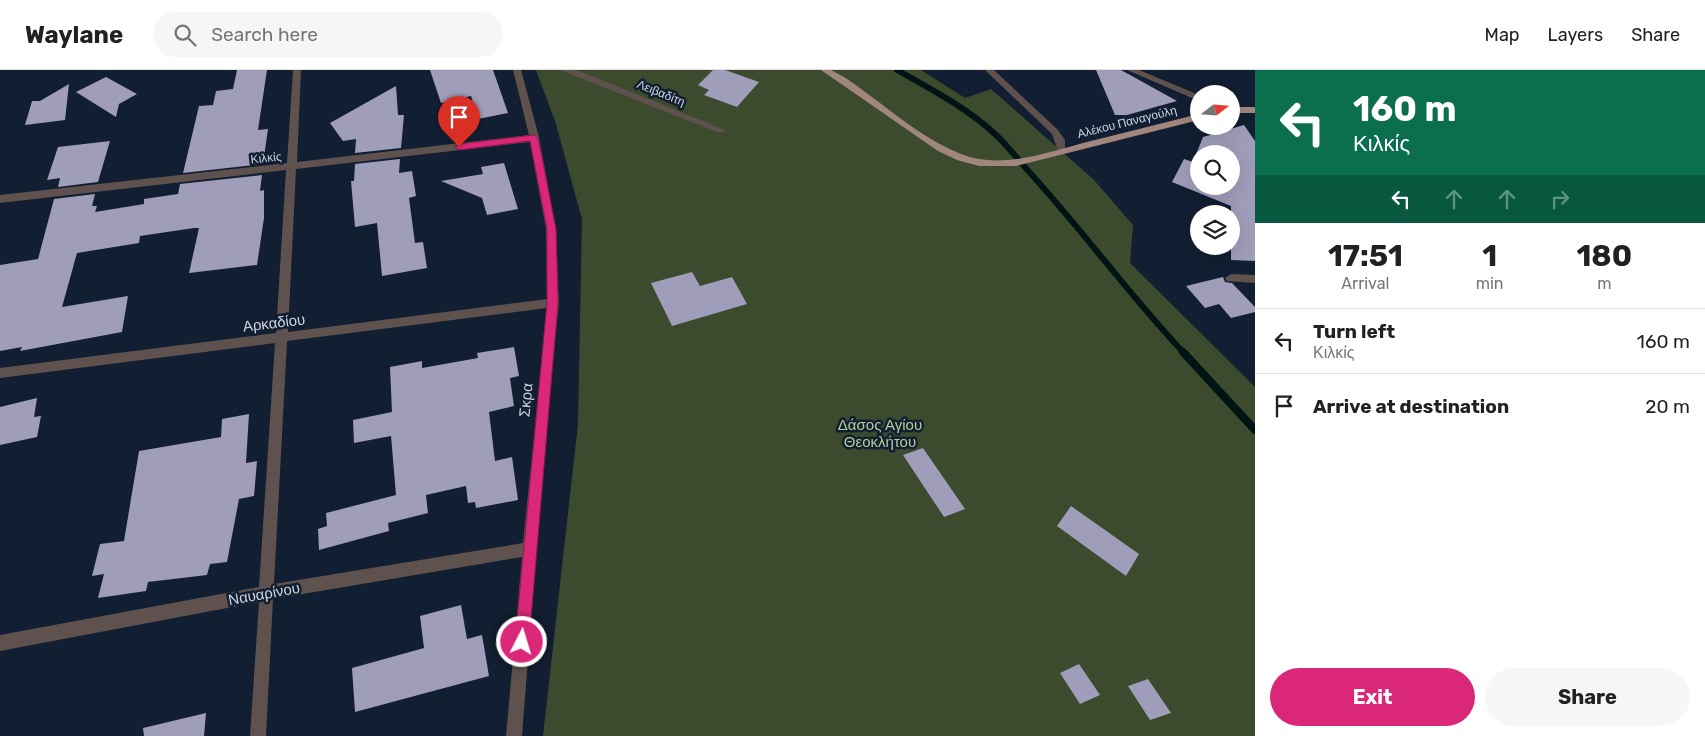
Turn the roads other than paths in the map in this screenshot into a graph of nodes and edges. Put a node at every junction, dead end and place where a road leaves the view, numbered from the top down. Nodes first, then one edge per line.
1 (297, 70) edge
2 (517, 70) edge
3 (564, 70) edge
4 (825, 70) edge
5 (989, 70) edge
6 (1131, 70) edge
7 (1190, 94) edge
8 (1240, 110) edge
9 (1255, 110) edge
10 (1190, 119) edge
11 (720, 130) dead end
12 (534, 138) junction
13 (1062, 152) junction
14 (291, 167) junction
15 (0, 199) edge
16 (1231, 278) dead end
17 (1255, 279) edge
18 (553, 303) junction
19 (283, 338) junction
20 (0, 373) edge
21 (529, 549) junction
22 (266, 593) junction
23 (0, 643) edge
24 (258, 736) edge
25 (514, 736) edge

1 - 14 street
2 - 12 street, Σκρα
3 - 11 street, Λειβαδίτη
4 - 13 main road, Αλέκου Παναγούλη
5 - 13 street
6 - 7 street
8 - 9 main road
10 - 13 main road, Αλέκου Παναγούλη
12 - 14 street, Κιλκίς
12 - 18 street, Σκρα
14 - 15 street, Κιλκίς
14 - 19 street
16 - 17 street
18 - 19 street, Αρκαδίου
18 - 21 street, Σκρα
19 - 20 street, Αρκαδίου
19 - 22 street
21 - 22 street, Ναυαρίνου
21 - 25 street, Σκρα
22 - 23 street, Ναυαρίνου
22 - 24 street

